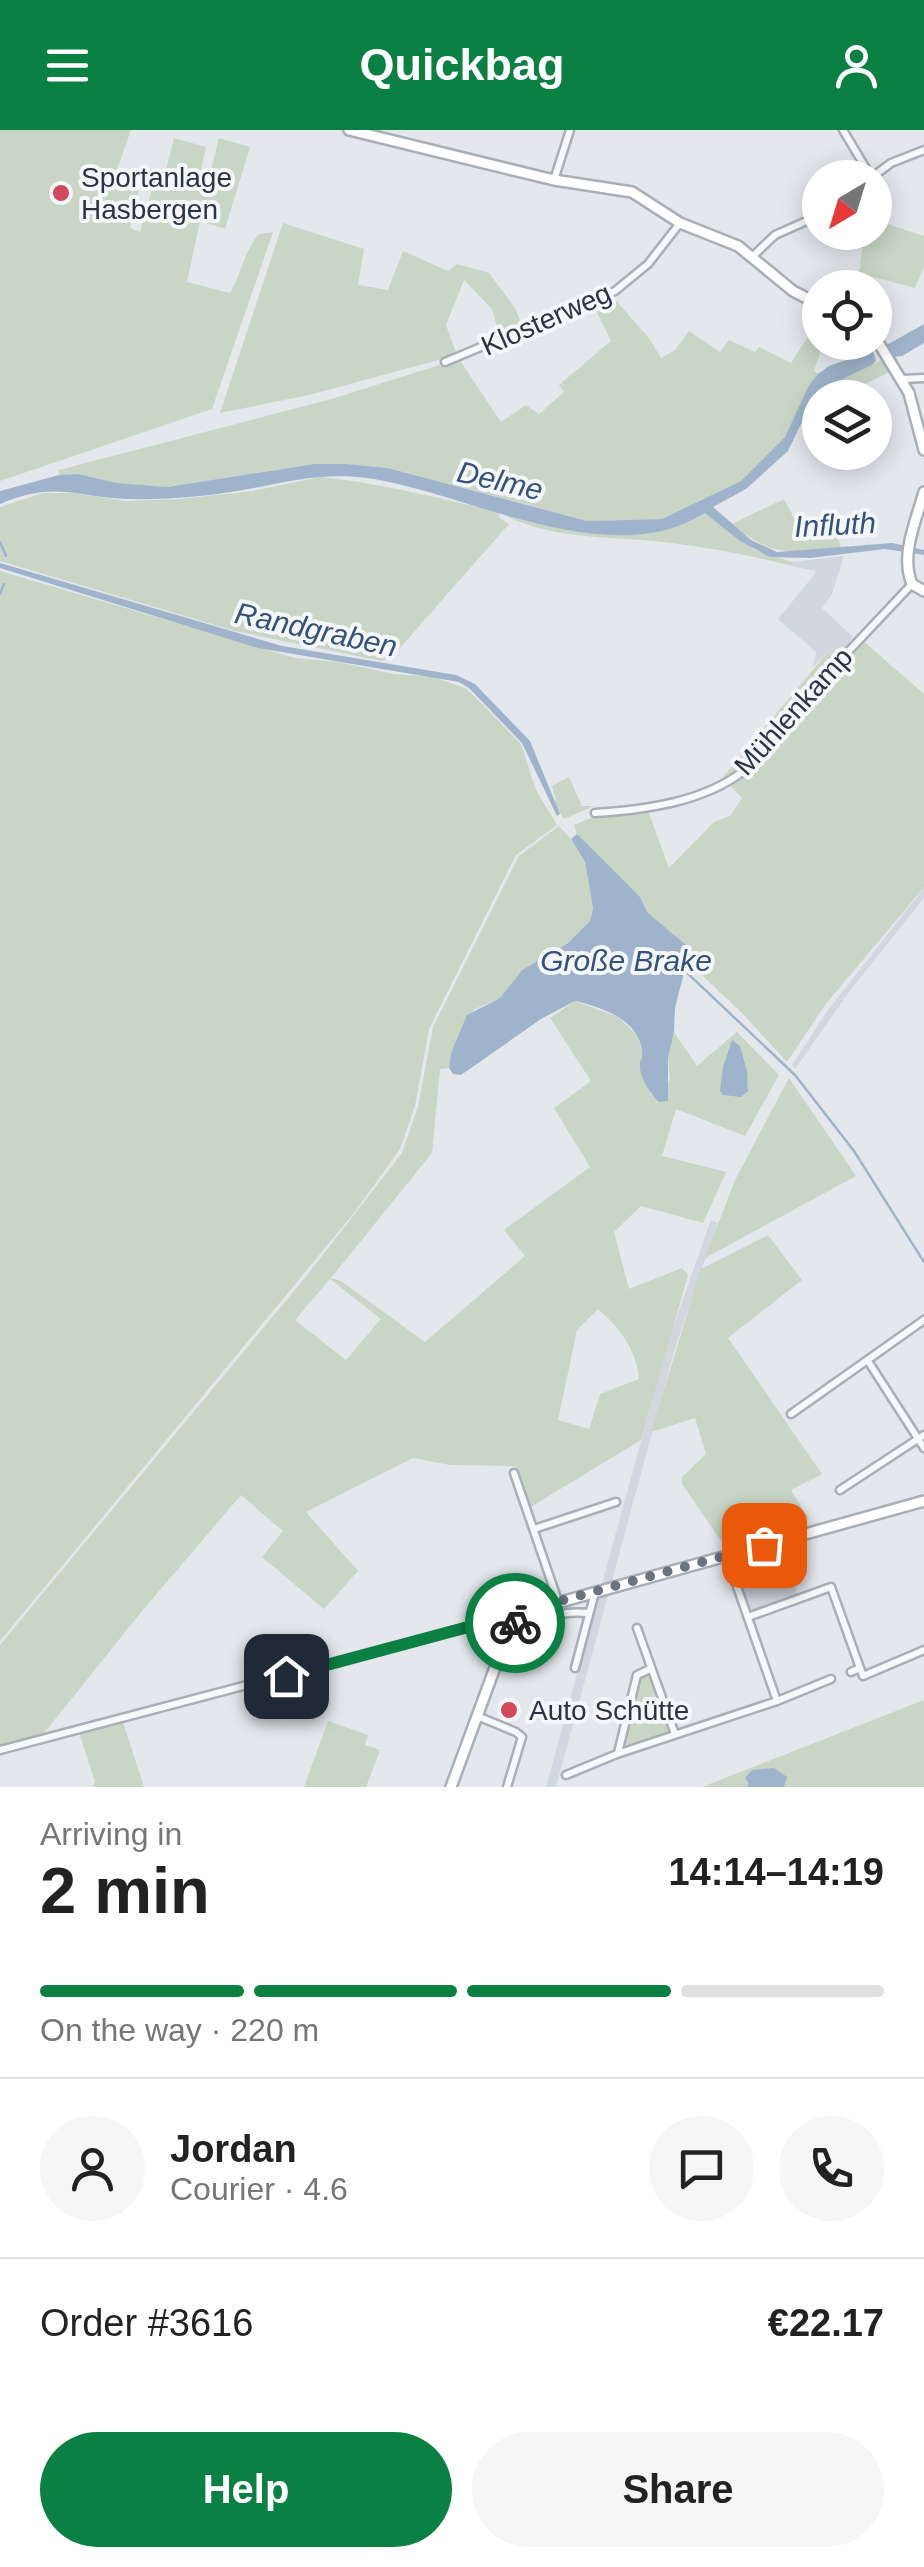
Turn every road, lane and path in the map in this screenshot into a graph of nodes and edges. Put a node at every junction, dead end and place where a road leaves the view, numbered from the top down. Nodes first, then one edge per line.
1 (349, 130) edge
2 (570, 130) edge
3 (843, 130) edge
4 (924, 150) edge
5 (861, 160) edge
6 (892, 163) edge
7 (554, 180) junction
8 (680, 223) junction
9 (802, 223) edge
10 (752, 256) junction
11 (802, 296) edge
12 (891, 360) edge
13 (445, 362) dead end
14 (924, 378) edge
15 (902, 379) junction
16 (924, 450) edge
17 (924, 492) edge
18 (912, 584) junction
19 (924, 591) edge
20 (596, 813) dead end
21 (924, 1320) edge
22 (868, 1361) junction
23 (791, 1414) dead end
24 (921, 1437) edge
25 (924, 1448) edge
26 (514, 1473) dead end
27 (840, 1490) dead end
28 (924, 1501) edge
29 (616, 1502) dead end
30 (534, 1529) junction
31 (726, 1555) junction
32 (595, 1591) junction
33 (558, 1601) junction
34 (589, 1613) junction
35 (748, 1617) junction
36 (514, 1623) junction
37 (637, 1628) dead end
38 (535, 1633) dead end
39 (924, 1650) edge
40 (574, 1668) dead end
41 (860, 1668) junction
42 (650, 1669) junction
43 (850, 1672) dead end
44 (832, 1680) dead end
45 (777, 1700) junction
46 (477, 1716) junction
47 (674, 1734) junction
48 (0, 1750) edge
49 (618, 1754) junction
50 (566, 1776) dead end
51 (452, 1787) edge
52 (507, 1787) edge

1 - 7 street
2 - 7 street
3 - 5 street
4 - 6 street
7 - 8 street
8 - 10 street
8 - 13 street, Klosterweg
9 - 10 street
10 - 11 street
12 - 15 street
14 - 15 street
15 - 16 street
17 - 18 street
18 - 19 street
18 - 20 street, Mühlenkamp
21 - 22 street
22 - 23 street
22 - 24 street
24 - 25 street
24 - 27 street
26 - 30 street
28 - 31 street
29 - 30 street
30 - 33 street
31 - 32 street
31 - 35 street
32 - 33 street
32 - 34 street
33 - 36 street
34 - 38 street
34 - 40 street
35 - 41 street
35 - 45 street
36 - 46 street
36 - 48 street
37 - 42 street
39 - 41 street
41 - 43 street
42 - 47 street
42 - 49 street
44 - 45 street
45 - 47 street
46 - 51 street
46 - 52 street
47 - 49 street
49 - 50 street

